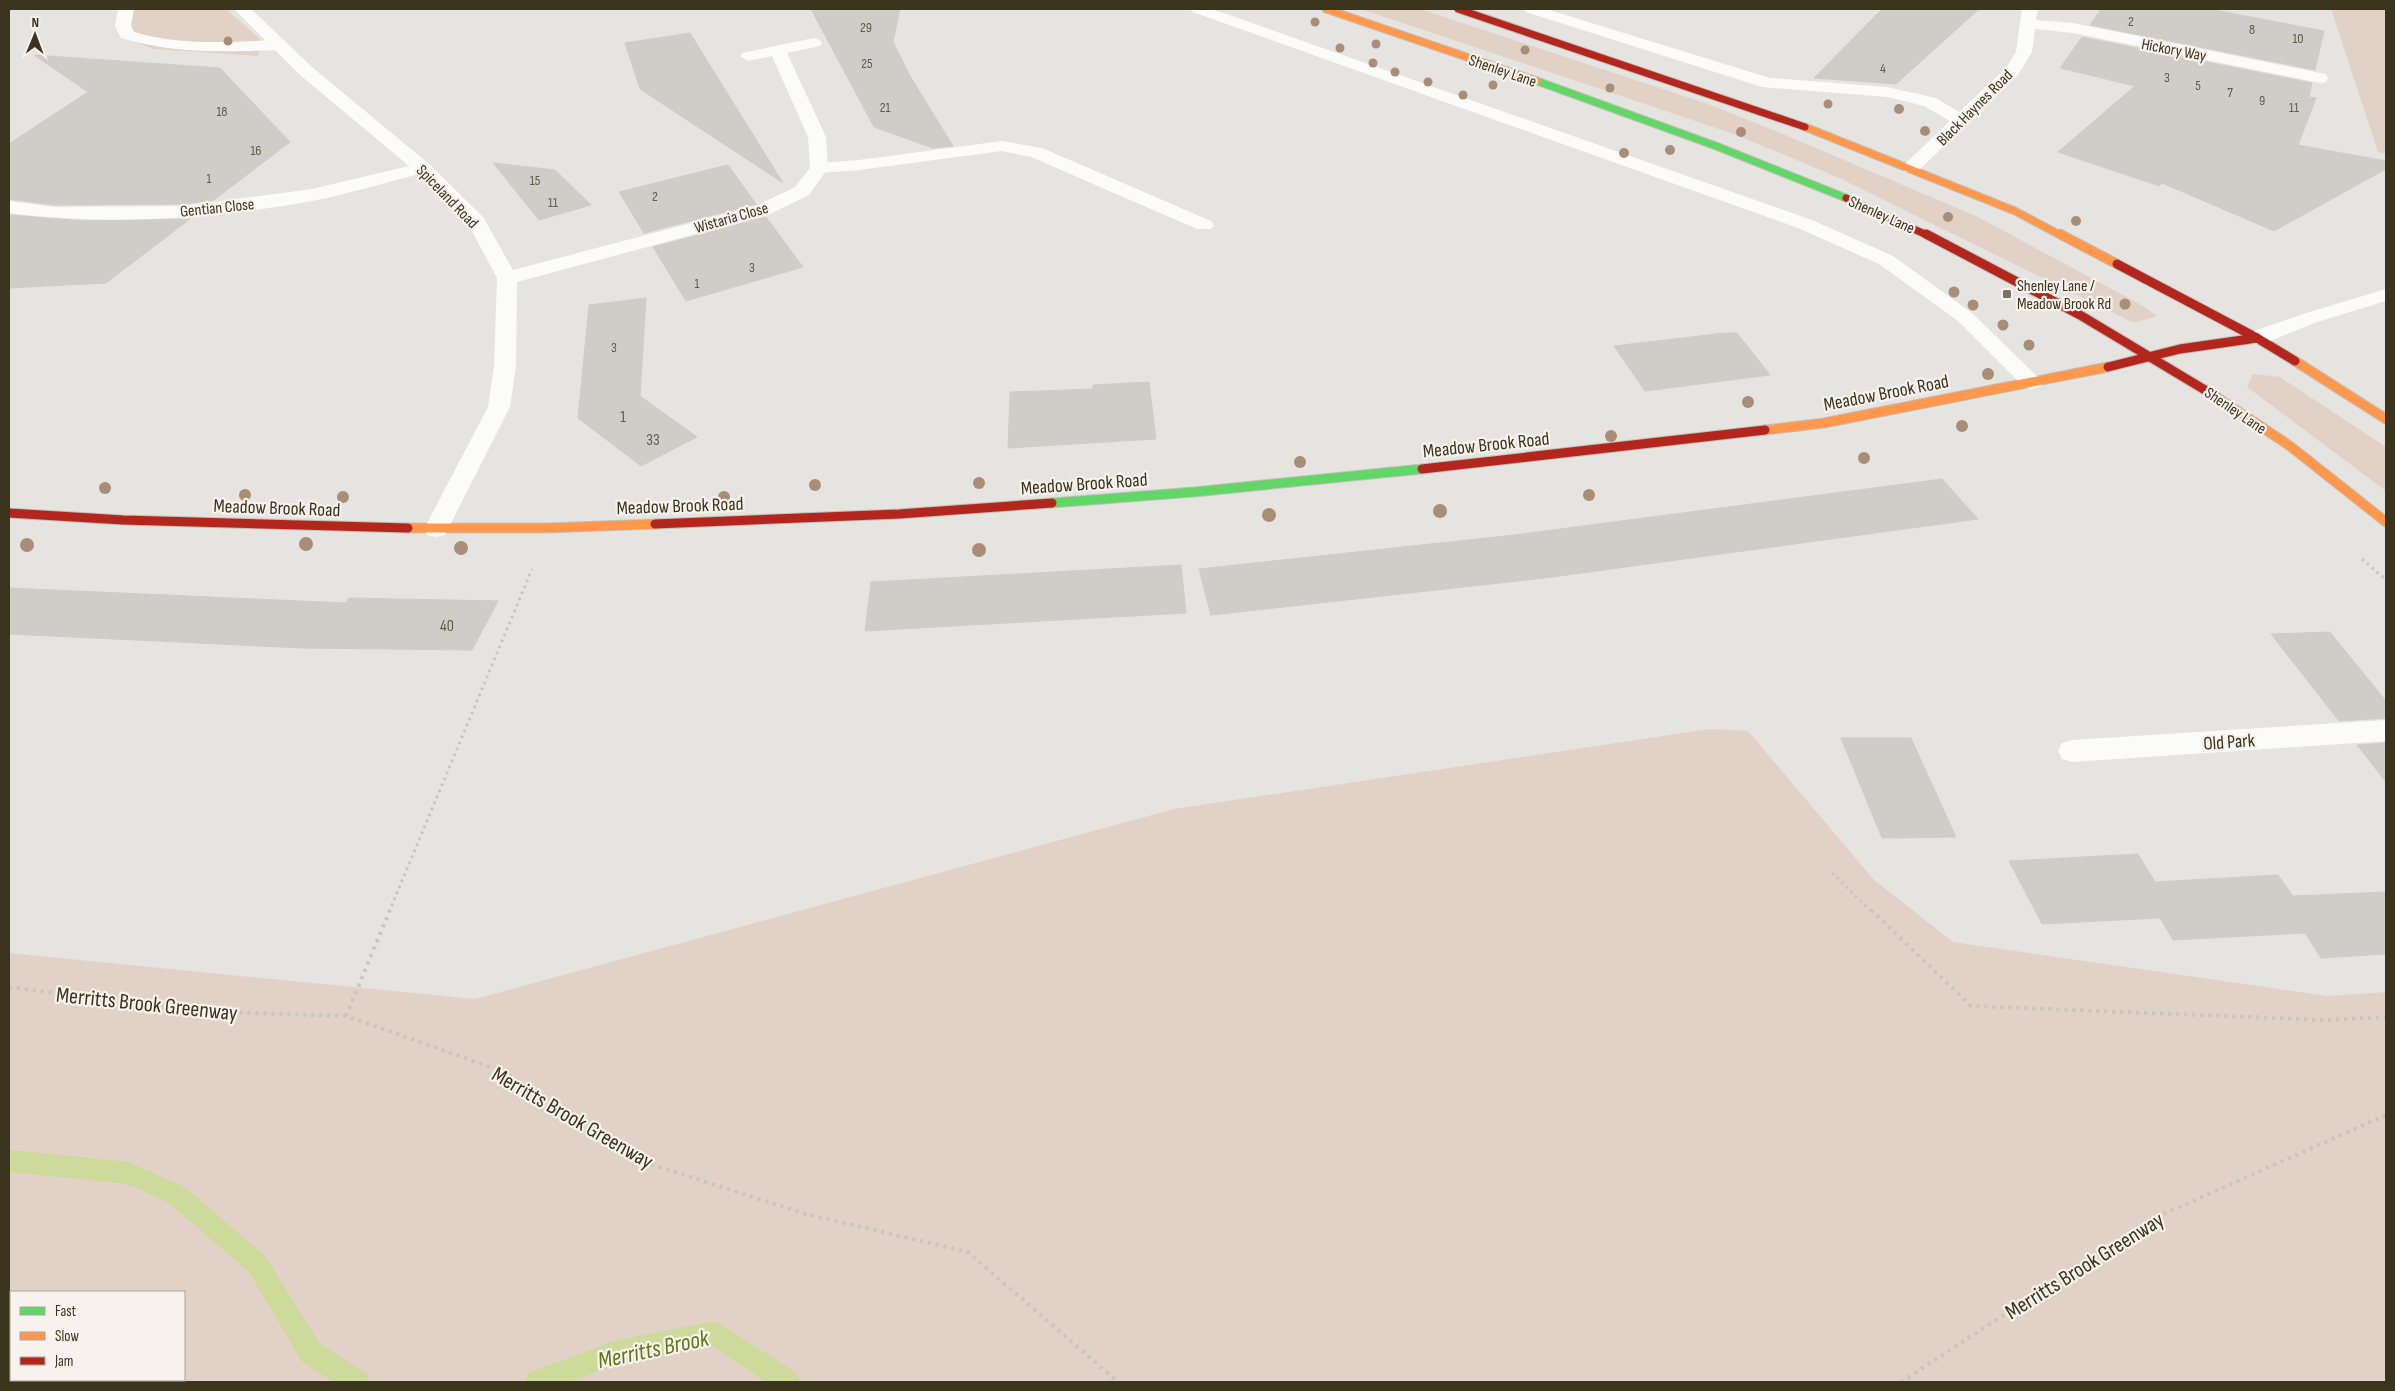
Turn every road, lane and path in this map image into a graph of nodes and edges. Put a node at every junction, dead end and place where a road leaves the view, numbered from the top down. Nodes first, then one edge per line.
1 (126, 9) edge
2 (242, 9) edge
3 (1198, 9) edge
4 (1326, 9) edge
5 (1458, 9) edge
6 (1531, 9) edge
7 (2029, 16) edge
8 (814, 44) dead end
9 (279, 45) junction
10 (777, 50) junction
11 (748, 56) dead end
12 (2320, 78) dead end
13 (1962, 121) junction
14 (423, 168) junction
15 (819, 168) junction
16 (1911, 168) junction
17 (9, 207) edge
18 (1204, 225) dead end
19 (507, 278) junction
20 (2386, 295) edge
21 (2257, 338) junction
22 (2152, 356) junction
23 (2032, 382) junction
24 (2386, 419) edge
25 (9, 513) edge
26 (2386, 522) edge
27 (548, 528) junction
28 (436, 529) junction
29 (2386, 730) edge
30 (2072, 751) dead end
31 (1832, 873) dead end
32 (9, 988) edge
33 (346, 1016) junction
34 (2386, 1017) edge
35 (2386, 1115) edge
36 (1118, 1382) edge
37 (1901, 1382) edge

1 - 9 street
2 - 9 street, Spiceland Road
3 - 23 street
4 - 22 main road, Shenley Lane
5 - 16 main road
6 - 13 street
7 - 12 street, Hickory Way
7 - 13 street, Black Haynes Road
8 - 10 street
9 - 14 street, Spiceland Road
10 - 11 street
10 - 15 street
13 - 16 street, Black Haynes Road
14 - 17 street, Gentian Close
14 - 19 street, Spiceland Road
15 - 18 street
15 - 19 street, Wistaria Close
16 - 21 main road
19 - 28 street, Spiceland Road
20 - 21 street
21 - 22 main road, Meadow Brook Road
21 - 24 main road
22 - 23 main road, Meadow Brook Road
22 - 26 main road, Shenley Lane
23 - 27 main road, Meadow Brook Road
25 - 28 main road, Meadow Brook Road
27 - 28 main road, Meadow Brook Road
27 - 33 path
29 - 30 street, Old Park
31 - 34 path
32 - 33 path, Merritts Brook Greenway
33 - 36 path, Merritts Brook Greenway
35 - 37 path, Merritts Brook Greenway

